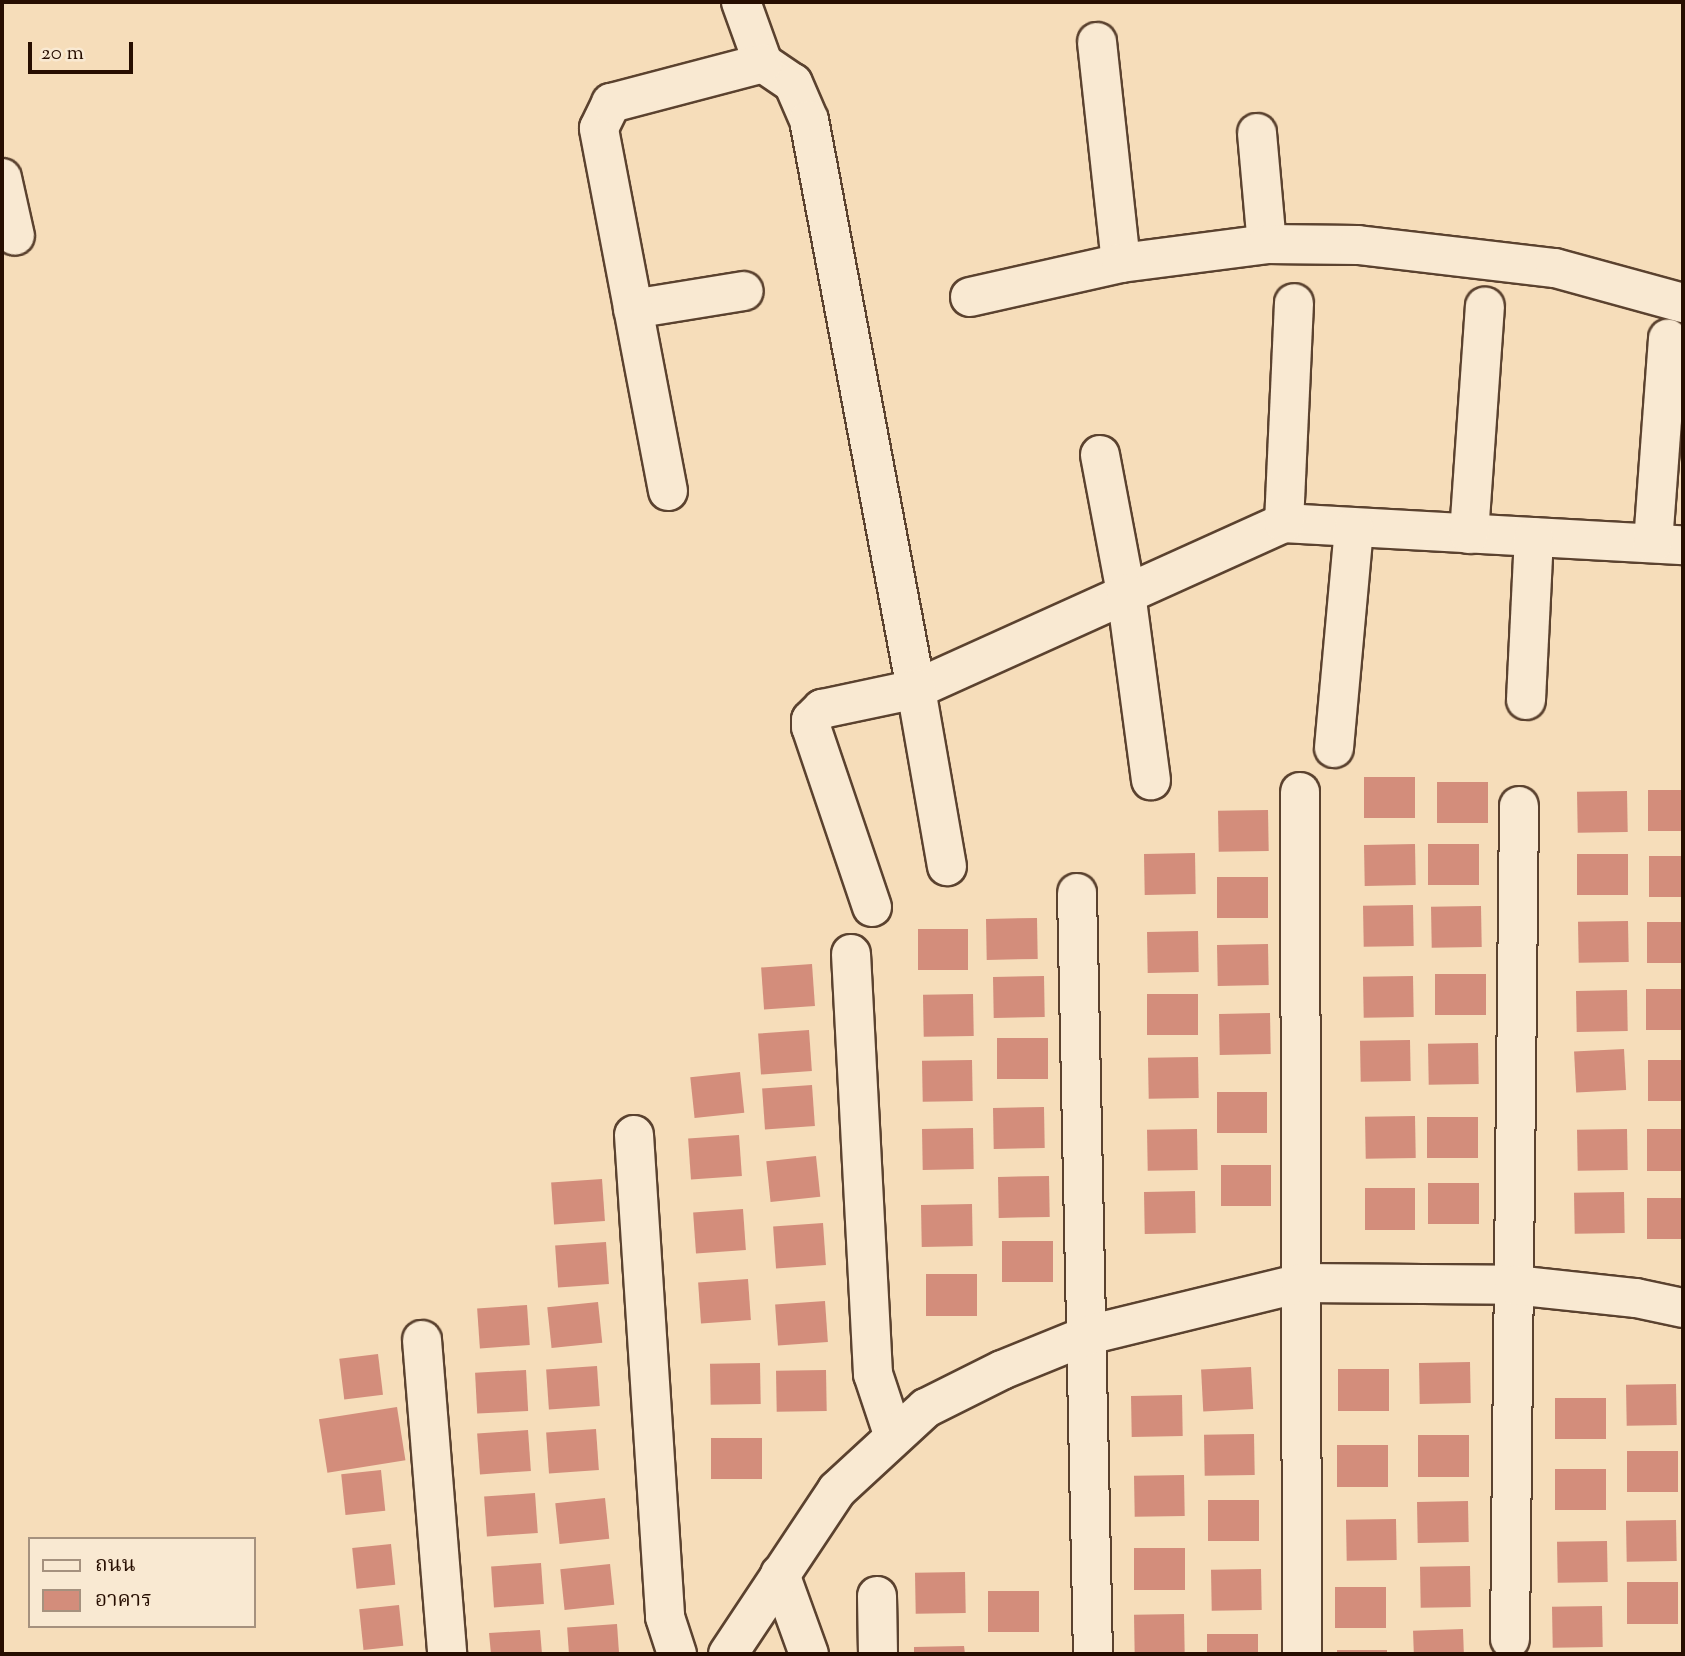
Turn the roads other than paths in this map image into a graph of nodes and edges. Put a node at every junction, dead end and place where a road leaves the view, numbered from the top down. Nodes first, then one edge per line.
1 (741, 2) edge
2 (1097, 42) dead end
3 (763, 62) junction
4 (1257, 133) dead end
5 (2, 178) edge
6 (15, 236) dead end
7 (1267, 244) junction
8 (1121, 263) junction
9 (744, 291) dead end
10 (970, 297) dead end
11 (1294, 303) dead end
12 (1683, 303) edge
13 (1485, 307) dead end
14 (633, 309) junction
15 (1668, 339) dead end
16 (1100, 455) dead end
17 (668, 491) dead end
18 (1284, 523) junction
19 (1354, 528) junction
20 (1469, 534) junction
21 (1534, 537) junction
22 (1668, 544) edge
23 (1126, 593) junction
24 (916, 689) junction
25 (1526, 700) dead end
26 (1334, 748) dead end
27 (1151, 780) dead end
28 (1300, 792) dead end
29 (1519, 806) dead end
30 (947, 866) dead end
31 (1077, 893) dead end
32 (872, 907) dead end
33 (851, 954) dead end
34 (634, 1135) dead end
35 (1301, 1283) junction
36 (1514, 1285) junction
37 (1683, 1308) edge
38 (1088, 1335) junction
39 (422, 1340) dead end
40 (894, 1437) junction
41 (780, 1574) junction
42 (877, 1596) dead end
43 (1510, 1639) dead end
44 (447, 1654) edge
45 (677, 1654) edge
46 (728, 1654) edge
47 (809, 1654) edge
48 (878, 1654) edge
49 (1093, 1654) edge
50 (1302, 1654) edge

1 - 3 street
2 - 8 street
3 - 14 street
3 - 24 street
4 - 7 street
5 - 6 street
7 - 8 street
7 - 12 street
8 - 10 street
9 - 14 street
11 - 18 street
13 - 20 street
14 - 17 street
15 - 22 street
16 - 23 street
18 - 19 street
18 - 23 street
19 - 20 street
19 - 26 street
20 - 21 street
21 - 22 street
21 - 25 street
23 - 24 street
23 - 27 street
24 - 30 street
24 - 32 street
28 - 35 street
29 - 36 street
31 - 38 street
33 - 40 street
34 - 45 street
35 - 36 street
35 - 38 street
35 - 50 street
36 - 37 street
36 - 43 street
38 - 40 street
38 - 49 street
39 - 44 street
40 - 41 street
41 - 46 street
41 - 47 street
42 - 48 street

